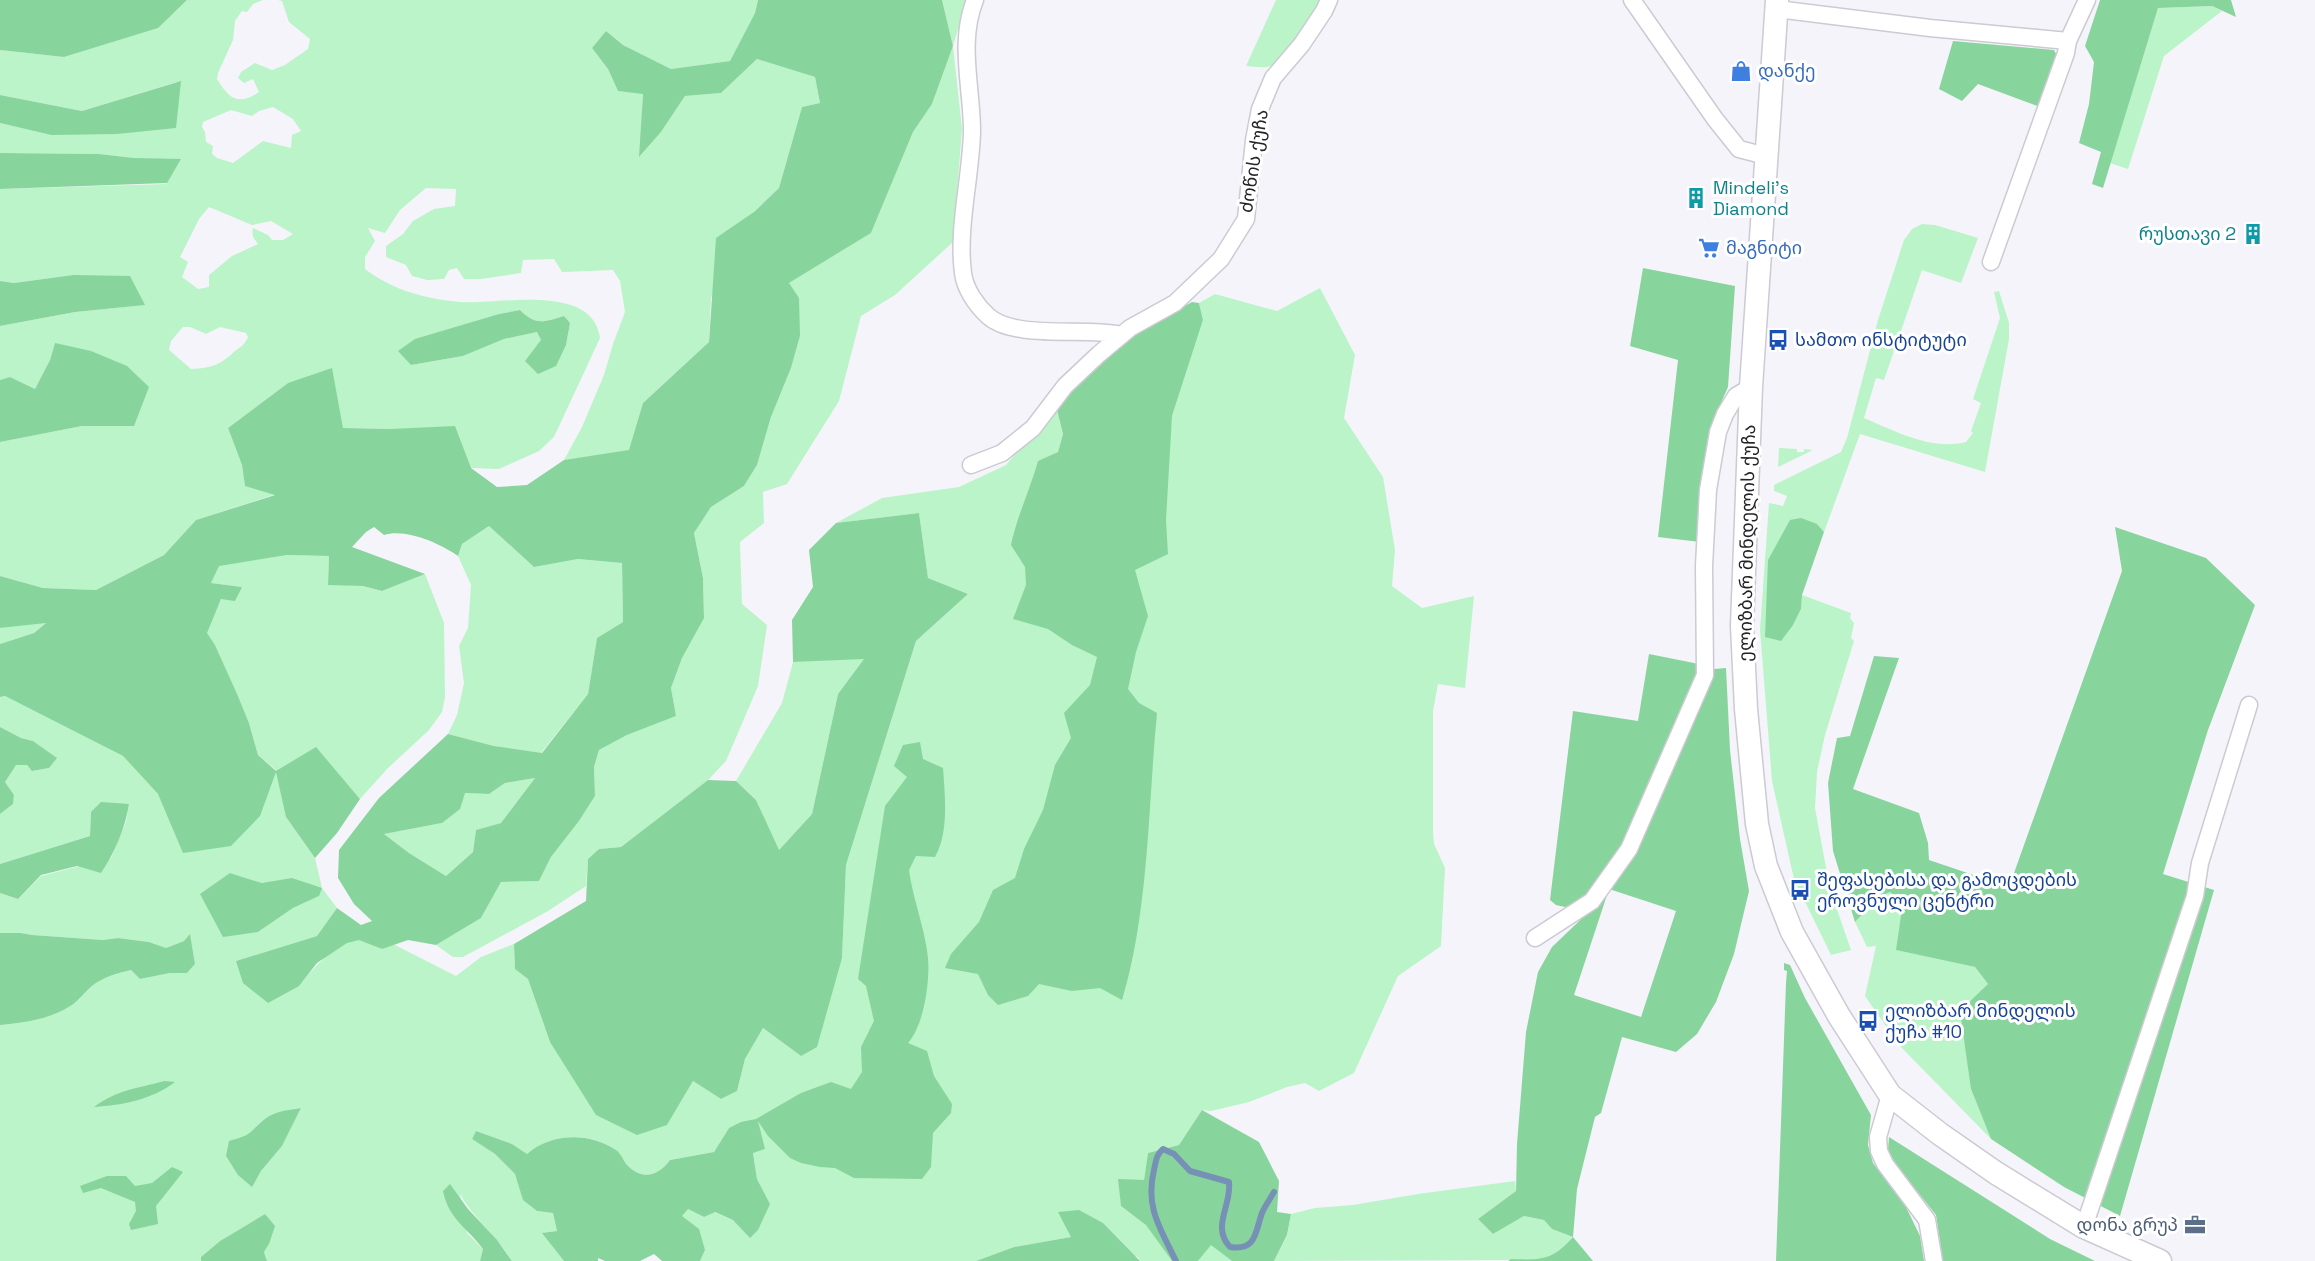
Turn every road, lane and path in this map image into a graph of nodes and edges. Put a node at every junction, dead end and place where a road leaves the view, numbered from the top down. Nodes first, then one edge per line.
1 (975, 0) edge
2 (1329, 0) edge
3 (1632, 0) edge
4 (2087, 0) edge
5 (1777, 5) edge
6 (2068, 41) junction
7 (1766, 156) junction
8 (1992, 262) dead end
9 (1122, 335) junction
10 (1751, 387) junction
11 (971, 465) dead end
12 (2249, 705) dead end
13 (1535, 938) dead end
14 (1890, 1095) junction
15 (2084, 1227) junction
16 (1934, 1261) edge
17 (2160, 1261) edge

1 - 9 street
2 - 9 street, ძოწის ქუჩა
3 - 7 street
4 - 6 street
5 - 6 street
5 - 7 street, ელიზბარ მინდელის ქუჩა
6 - 8 street
7 - 10 street, ელიზბარ მინდელის ქუჩა
9 - 11 street, ძოწის ქუჩა
10 - 13 street
10 - 14 street, ელიზბარ მინდელის ქუჩა
12 - 15 street
14 - 15 street, ელიზბარ მინდელის ქუჩა
14 - 16 street
15 - 17 street, ელიზბარ მინდელის ქუჩა

